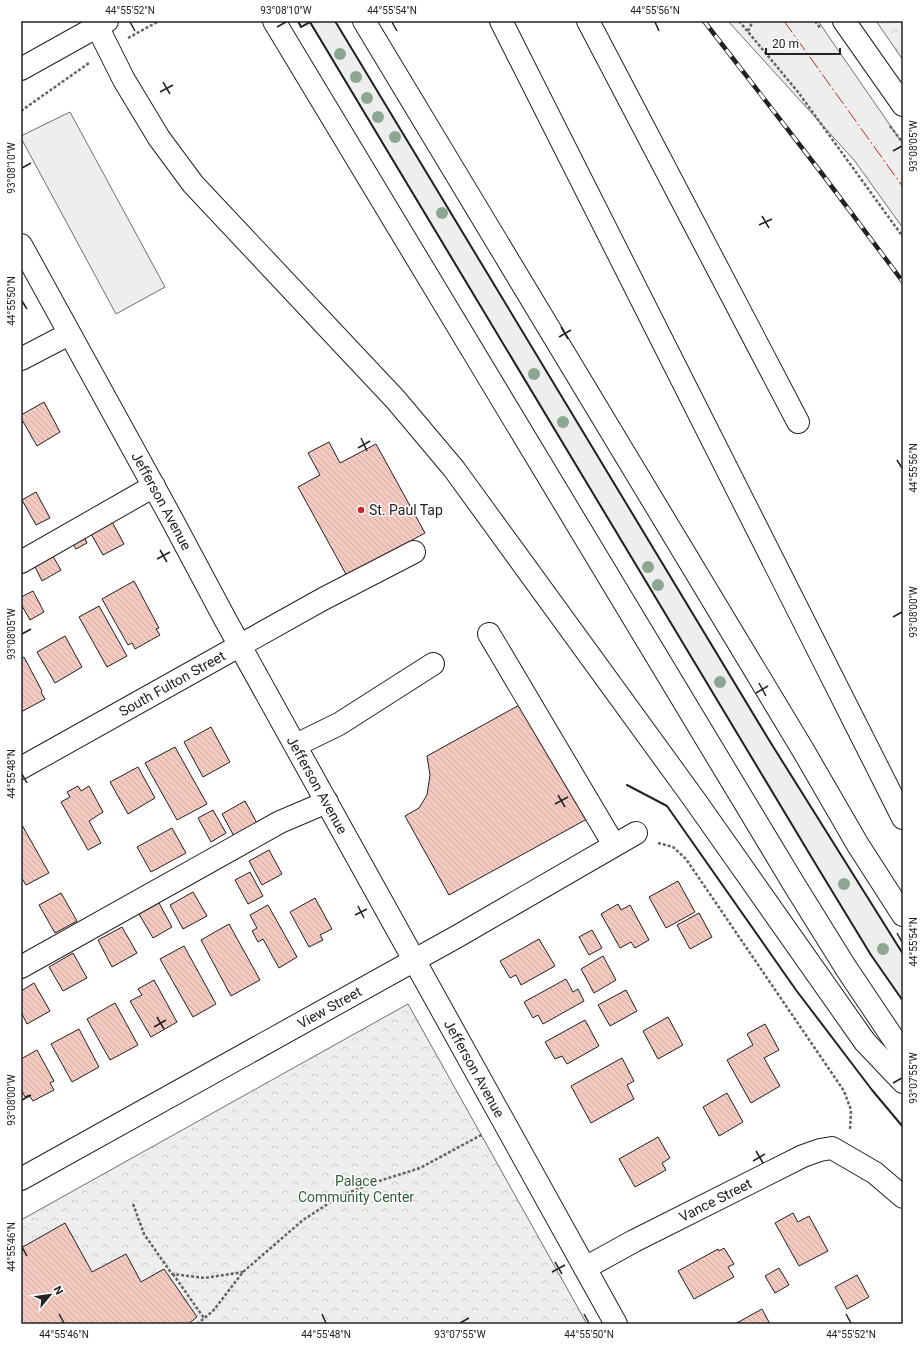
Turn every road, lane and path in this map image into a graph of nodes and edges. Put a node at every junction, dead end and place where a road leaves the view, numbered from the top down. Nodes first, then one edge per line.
1 (274, 21) edge
2 (364, 21) edge
3 (501, 21) edge
4 (588, 21) edge
5 (739, 21) edge
6 (752, 21) edge
7 (844, 21) edge
8 (102, 24) edge
9 (748, 31) junction
10 (21, 69) edge
11 (903, 105) edge
12 (903, 237) edge
13 (21, 245) edge
14 (69, 334) junction
15 (21, 359) edge
16 (798, 422) dead end
17 (154, 486) junction
18 (414, 552) dead end
19 (21, 562) edge
20 (489, 634) dead end
21 (240, 646) junction
22 (434, 664) dead end
23 (296, 745) junction
24 (21, 768) edge
25 (327, 802) junction
26 (903, 818) edge
27 (636, 833) joint
28 (614, 845) junction
29 (903, 915) edge
30 (414, 959) junction
31 (21, 967) edge
32 (903, 1053) edge
33 (903, 1082) edge
34 (504, 1122) junction
35 (848, 1157) junction
36 (21, 1179) edge
37 (903, 1197) edge
38 (133, 1204) dead end
39 (585, 1268) junction
40 (244, 1272) junction
41 (172, 1274) junction
42 (204, 1318) junction
43 (197, 1324) edge
44 (616, 1324) edge

1 - 32 main road
2 - 29 main road
3 - 26 main road
4 - 16 main road
5 - 9 path
6 - 9 path
7 - 11 main road
8 - 10 main road
8 - 33 main road
9 - 12 path
13 - 14 main road, Jefferson Avenue
14 - 15 main road
14 - 17 main road, Jefferson Avenue
17 - 19 main road
17 - 21 main road, Jefferson Avenue
18 - 21 main road, South Fulton Street
20 - 28 main road
21 - 23 main road, Jefferson Avenue
21 - 24 main road, South Fulton Street
22 - 23 main road
23 - 25 main road, Jefferson Avenue
25 - 30 main road, Jefferson Avenue
25 - 31 main road
27 - 28 main road, View Street
27 - 35 path
28 - 30 main road, View Street
30 - 34 main road, Jefferson Avenue
30 - 36 main road, View Street
34 - 39 main road, Jefferson Avenue
34 - 40 path
35 - 37 main road, Vance Street
35 - 39 main road, Vance Street
38 - 41 path
39 - 44 main road, Jefferson Avenue
40 - 41 path
40 - 42 path
41 - 42 path
42 - 43 path

